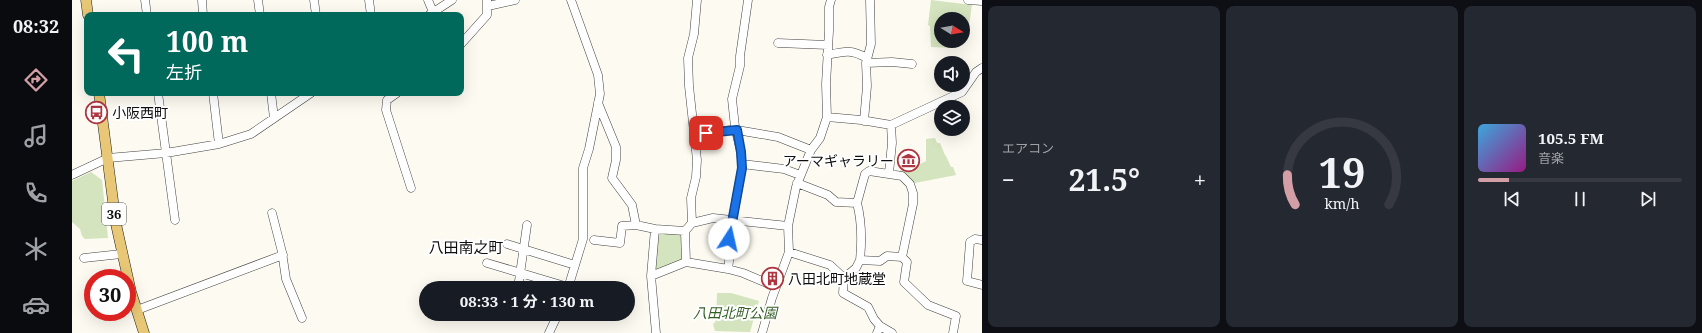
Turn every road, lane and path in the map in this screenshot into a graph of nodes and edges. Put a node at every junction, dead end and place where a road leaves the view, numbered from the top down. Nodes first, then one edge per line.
1 (86, 0) edge
2 (146, 0) edge
3 (202, 0) edge
4 (258, 0) edge
5 (314, 0) edge
6 (369, 0) edge
7 (428, 0) edge
8 (452, 0) edge
9 (515, 0) edge
10 (570, 0) edge
11 (697, 0) edge
12 (748, 0) edge
13 (870, 0) edge
14 (968, 0) edge
15 (982, 1) edge
16 (828, 2) edge
17 (487, 3) edge
18 (88, 12) edge
19 (148, 12) edge
20 (203, 12) edge
21 (260, 12) edge
22 (316, 12) edge
23 (371, 12) edge
24 (431, 12) edge
25 (434, 12) edge
26 (464, 41) edge
27 (778, 43) dead end
28 (828, 45) junction
29 (827, 54) junction
30 (867, 61) junction
31 (912, 64) dead end
32 (982, 68) edge
33 (99, 96) edge
34 (158, 96) edge
35 (213, 96) edge
36 (271, 96) edge
37 (307, 96) edge
38 (393, 96) edge
39 (598, 103) junction
40 (827, 117) junction
41 (274, 118) junction
42 (864, 121) junction
43 (891, 125) junction
44 (737, 130) junction
45 (694, 134) junction
46 (219, 144) junction
47 (811, 150) junction
48 (166, 152) junction
49 (108, 158) junction
50 (742, 164) junction
51 (889, 173) junction
52 (72, 175) edge
53 (799, 179) junction
54 (410, 188) dead end
55 (857, 203) junction
56 (272, 213) dead end
57 (175, 220) dead end
58 (733, 220) junction
59 (692, 223) junction
60 (527, 225) dead end
61 (636, 225) junction
62 (788, 226) junction
63 (655, 229) junction
64 (685, 231) junction
65 (594, 240) dead end
66 (982, 240) edge
67 (507, 244) dead end
68 (523, 248) junction
69 (789, 252) junction
70 (122, 254) junction
71 (282, 255) junction
72 (902, 257) junction
73 (84, 258) dead end
74 (860, 260) junction
75 (686, 262) junction
76 (487, 263) dead end
77 (575, 265) junction
78 (728, 269) junction
79 (520, 274) junction
80 (651, 276) junction
81 (844, 278) junction
82 (519, 281) edge
83 (544, 281) edge
84 (570, 281) edge
85 (982, 285) edge
86 (776, 286) junction
87 (137, 310) junction
88 (302, 318) dead end
89 (555, 321) edge
90 (878, 329) edge
91 (144, 333) edge
92 (549, 333) edge
93 (656, 333) edge
94 (762, 333) edge
95 (892, 333) edge
96 (953, 333) edge

1 - 18 main road
2 - 19 street
3 - 20 street
4 - 21 street
5 - 22 street
6 - 23 street
7 - 24 street
8 - 25 street
9 - 17 street
10 - 39 street
11 - 45 street
12 - 44 street
13 - 30 street
14 - 15 street
16 - 28 street
17 - 26 street
27 - 28 street
28 - 29 street
29 - 30 street
29 - 40 street
30 - 31 street
30 - 42 street
32 - 43 street
33 - 49 main road, 36
34 - 48 street
35 - 46 street
36 - 41 street
37 - 41 street
38 - 54 street
39 - 61 street
39 - 77 street
40 - 42 street
40 - 47 street
41 - 46 street
42 - 43 street
43 - 51 street
44 - 45 street
44 - 47 street
44 - 50 street
45 - 59 street
46 - 48 street
47 - 53 street
48 - 49 street
48 - 57 street
49 - 52 street
49 - 70 main road, 36
50 - 53 street
50 - 58 street
51 - 55 street
51 - 72 street
53 - 55 street
53 - 62 street
55 - 74 street
56 - 71 street
58 - 59 street
58 - 62 street
58 - 78 street
59 - 64 street
60 - 68 street
61 - 63 street
61 - 65 street
62 - 69 street
63 - 64 street
63 - 80 street
64 - 75 street
66 - 85 street
67 - 68 street
68 - 77 street
68 - 79 street
69 - 81 street
69 - 86 street
70 - 73 street
70 - 87 main road, 36
71 - 87 street
71 - 88 street
72 - 74 street
72 - 96 street
74 - 81 street
75 - 78 street
75 - 80 street
76 - 79 street
77 - 84 street
78 - 86 street
79 - 82 street
79 - 83 street
80 - 93 street
81 - 90 street
86 - 94 street
87 - 91 main road, 36
89 - 92 street
90 - 95 street

